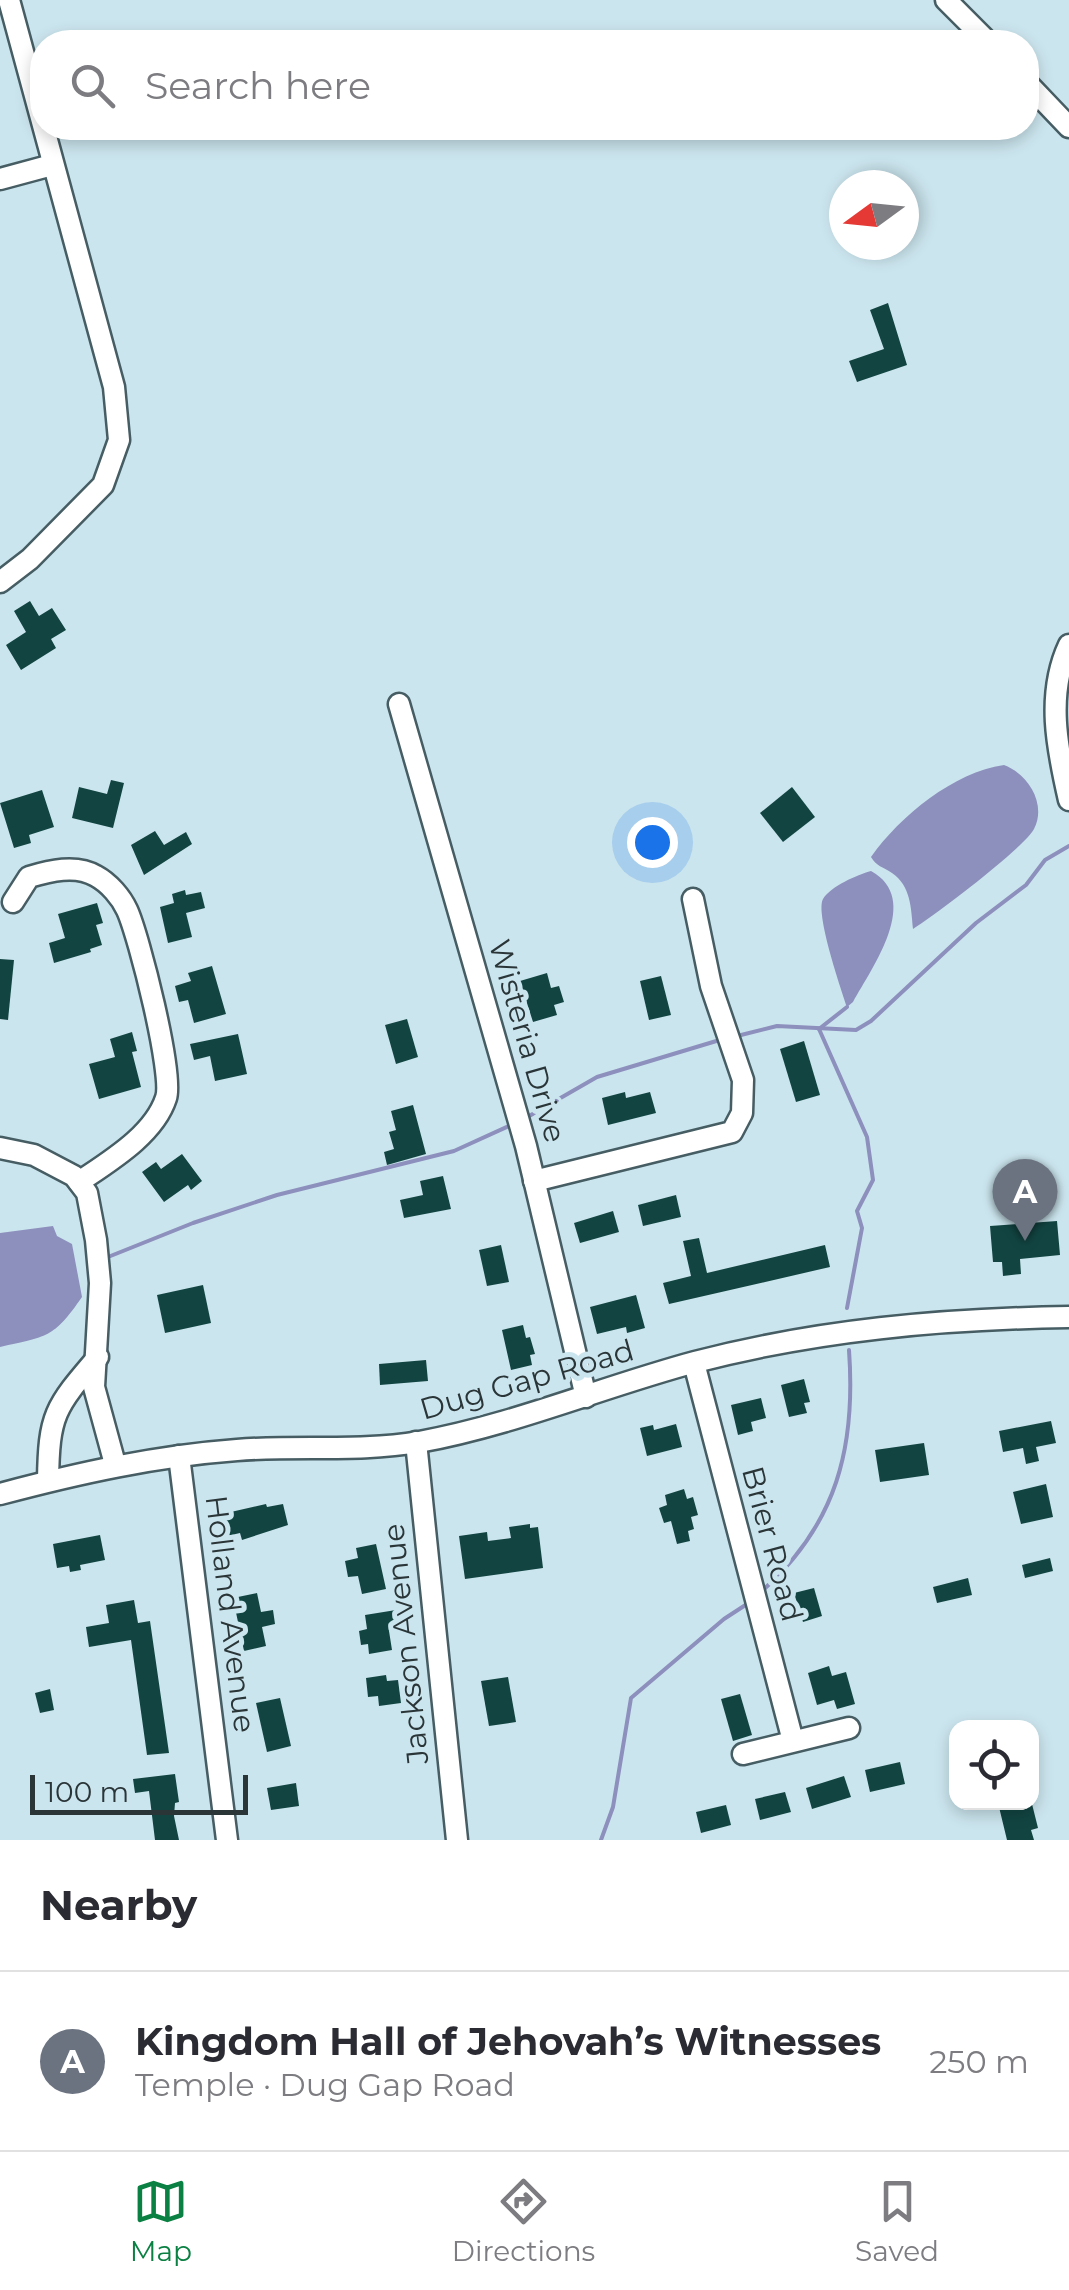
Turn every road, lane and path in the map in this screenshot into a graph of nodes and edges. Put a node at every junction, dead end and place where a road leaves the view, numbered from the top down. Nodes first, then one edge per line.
1 (9, 0) edge
2 (946, 0) edge
3 (976, 30) edge
4 (30, 81) edge
5 (1039, 96) edge
6 (1069, 127) edge
7 (45, 140) edge
8 (52, 165) junction
9 (0, 179) edge
10 (0, 582) edge
11 (1069, 644) edge
12 (398, 704) dead end
13 (1069, 800) edge
14 (693, 899) dead end
15 (13, 902) dead end
16 (0, 1148) edge
17 (79, 1182) junction
18 (534, 1182) junction
19 (1069, 1317) edge
20 (98, 1358) junction
21 (694, 1363) junction
22 (586, 1397) junction
23 (416, 1442) junction
24 (179, 1456) junction
25 (115, 1464) junction
26 (48, 1482) junction
27 (0, 1494) edge
28 (849, 1728) dead end
29 (792, 1741) junction
30 (743, 1754) dead end
31 (228, 1840) edge
32 (457, 1840) edge

1 - 4 street
2 - 3 street
5 - 6 street
7 - 8 street
8 - 9 street
8 - 10 street
11 - 13 street
12 - 18 street, Wisteria Drive
14 - 18 street
15 - 17 street
16 - 17 street
17 - 20 street
18 - 22 street, Wisteria Drive
19 - 21 street, Dug Gap Road
20 - 25 street
20 - 26 street
21 - 22 street, Dug Gap Road
21 - 29 street, Brier Road
22 - 23 street, Dug Gap Road
23 - 24 street, Dug Gap Road
23 - 32 street, Jackson Avenue
24 - 25 street, Dug Gap Road
24 - 31 street, Holland Avenue
25 - 26 street, Dug Gap Road
26 - 27 street, Dug Gap Road
28 - 29 street
29 - 30 street

